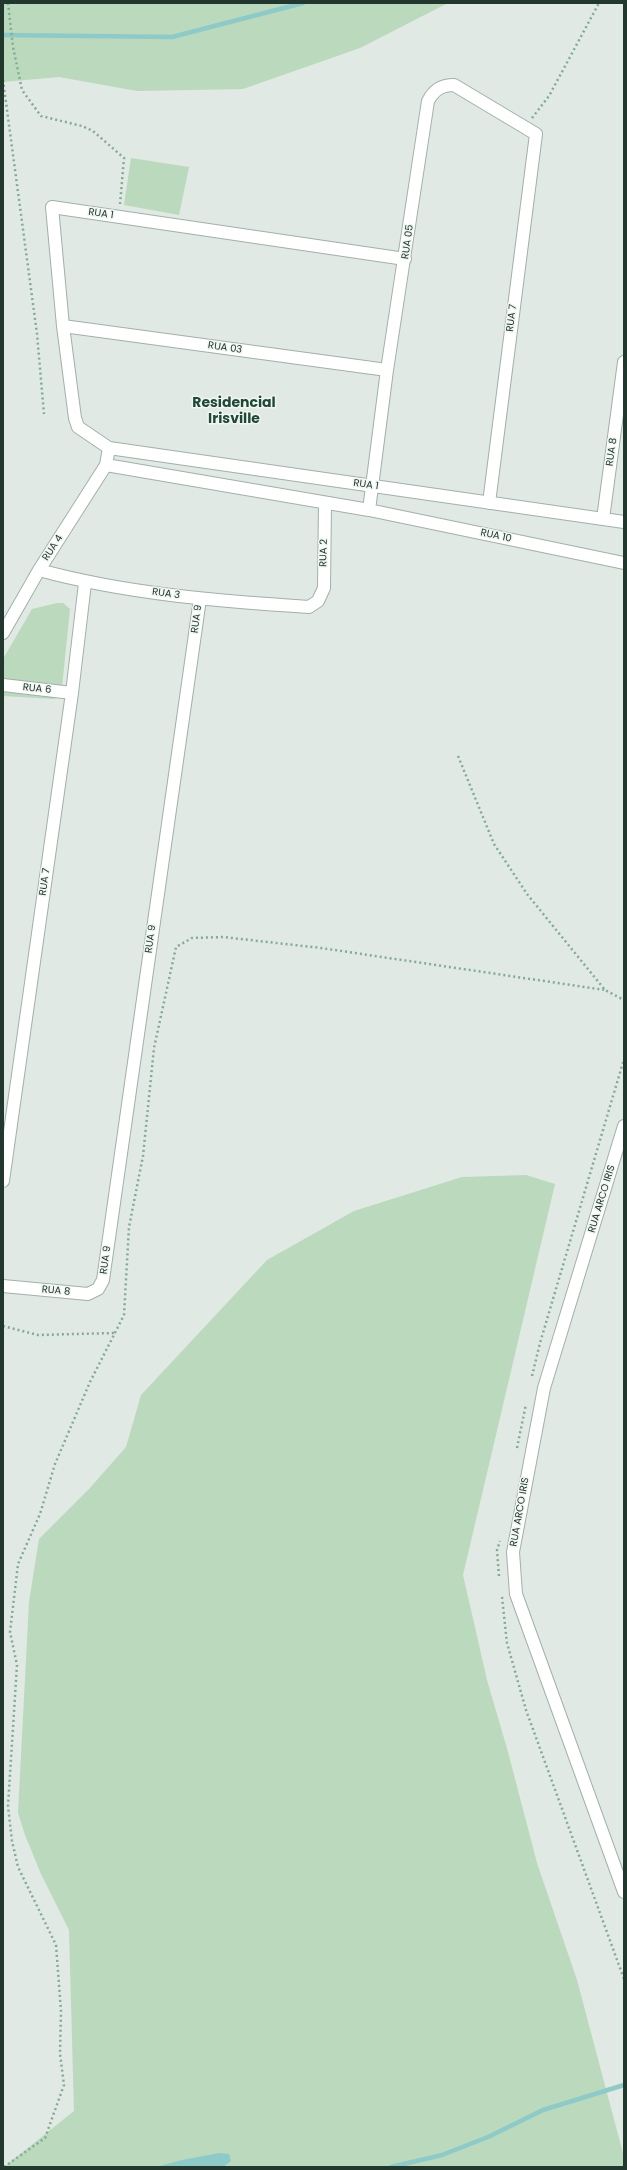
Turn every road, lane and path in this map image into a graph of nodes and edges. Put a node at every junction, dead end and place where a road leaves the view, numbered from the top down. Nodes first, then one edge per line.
1 (8, 3) edge
2 (599, 3) edge
3 (3, 80) edge
4 (524, 127) junction
5 (536, 134) joint
6 (117, 217) junction
7 (405, 259) junction
8 (63, 326) junction
9 (624, 362) edge
10 (387, 370) junction
11 (44, 414) dead end
12 (109, 448) junction
13 (106, 465) junction
14 (371, 486) junction
15 (489, 503) junction
16 (325, 504) junction
17 (369, 510) junction
18 (603, 519) junction
19 (624, 522) edge
20 (624, 563) edge
21 (39, 570) junction
22 (85, 582) junction
23 (200, 599) junction
24 (318, 601) joint
25 (3, 633) edge
26 (3, 685) edge
27 (72, 693) junction
28 (458, 756) dead end
29 (604, 990) junction
30 (624, 1000) edge
31 (624, 1059) edge
32 (624, 1126) edge
33 (3, 1181) edge
34 (103, 1280) joint
35 (3, 1286) edge
36 (3, 1326) edge
37 (115, 1333) junction
38 (531, 1380) dead end
39 (526, 1403) dead end
40 (516, 1455) dead end
41 (501, 1536) dead end
42 (500, 1577) dead end
43 (501, 1591) dead end
44 (624, 1892) edge
45 (624, 1978) edge
46 (4, 2167) edge

1 - 6 path
2 - 4 path
3 - 11 path
4 - 5 street, RUA 05
4 - 7 street, RUA 05
5 - 15 street, RUA 7
6 - 7 street, RUA 1
6 - 8 street, RUA 1
7 - 10 street, RUA 05
8 - 10 street, RUA 03
8 - 12 street, RUA 1
9 - 18 street, RUA 8
10 - 14 street, RUA 05
12 - 13 street
12 - 14 street, RUA 1
13 - 16 street
13 - 21 street, RUA 4
14 - 15 street, RUA 1
14 - 17 street, RUA 05
15 - 18 street, RUA 1
16 - 17 street
16 - 24 street, RUA 2
17 - 20 street, RUA 10
18 - 19 street, RUA 1
21 - 22 street, RUA 3
21 - 25 street, RUA 4
22 - 23 street, RUA 3
22 - 27 street, RUA 7
23 - 24 street, RUA 3
23 - 34 street, RUA 9
26 - 27 street, RUA 6
27 - 33 street, RUA 7
28 - 29 path
29 - 30 path
29 - 37 path
31 - 38 path
32 - 44 street, RUA ARCO IRIS
34 - 35 street, RUA 8
36 - 37 path
37 - 46 path
39 - 40 path
41 - 42 path
43 - 45 path

